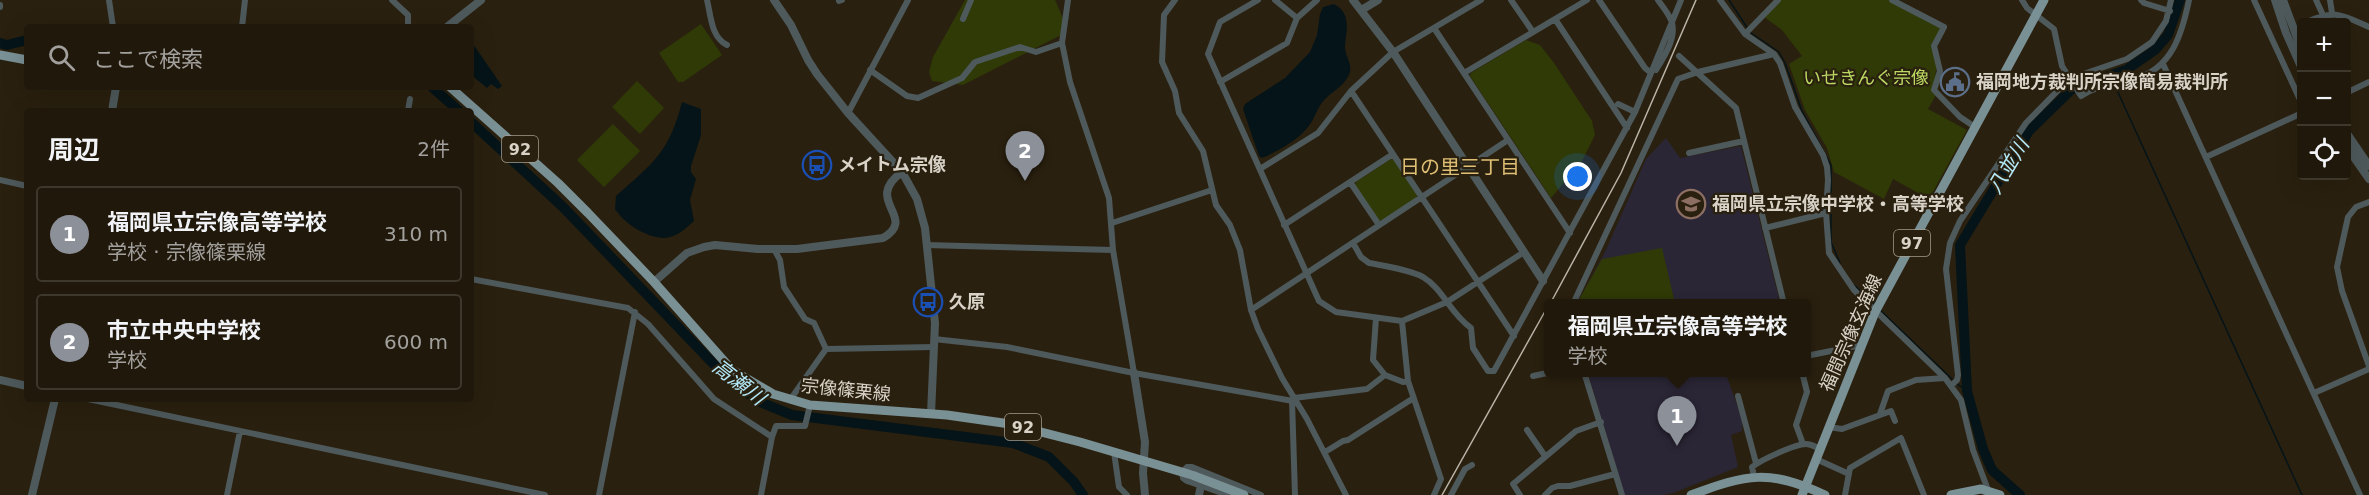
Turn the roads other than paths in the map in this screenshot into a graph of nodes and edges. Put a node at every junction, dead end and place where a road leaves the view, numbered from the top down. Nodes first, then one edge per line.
1 (109, 0) edge
2 (245, 0) edge
3 (392, 0) edge
4 (481, 0) edge
5 (707, 0) edge
6 (774, 0) edge
7 (908, 0) edge
8 (971, 0) edge
9 (1068, 0) edge
10 (1175, 0) edge
11 (1258, 0) edge
12 (1275, 0) edge
13 (1317, 0) edge
14 (1353, 0) edge
15 (1378, 0) edge
16 (1481, 0) edge
17 (1511, 0) edge
18 (1587, 0) edge
19 (1599, 0) edge
20 (1658, 0) edge
21 (1681, 0) edge
22 (1720, 0) edge
23 (1778, 0) edge
24 (1893, 0) edge
25 (2022, 0) edge
26 (2044, 0) edge
27 (2142, 0) edge
28 (2171, 0) edge
29 (2189, 0) edge
30 (2254, 0) edge
31 (2275, 0) edge
32 (2283, 0) edge
33 (2316, 0) edge
34 (2330, 0) edge
35 (1362, 9) junction
36 (2170, 11) junction
37 (2332, 13) junction
38 (2036, 15) junction
39 (2323, 15) junction
40 (1297, 18) junction
41 (2316, 18) edge
42 (963, 19) dead end
43 (1555, 19) junction
44 (1672, 21) junction
45 (113, 24) edge
46 (242, 24) edge
47 (408, 24) edge
48 (451, 24) edge
49 (2297, 27) edge
50 (2369, 27) edge
51 (1434, 28) junction
52 (2289, 31) junction
53 (1533, 32) junction
54 (1745, 34) junction
55 (2271, 38) junction
56 (1062, 43) junction
57 (2297, 44) edge
58 (727, 45) dead end
59 (1393, 52) junction
60 (1774, 54) junction
61 (0, 55) edge
62 (1679, 56) dead end
63 (2297, 56) edge
64 (24, 59) edge
65 (2163, 64) junction
66 (870, 70) junction
67 (1698, 72) junction
68 (1464, 73) junction
69 (1651, 73) junction
70 (2070, 80) junction
71 (1220, 82) junction
72 (2369, 82) edge
73 (116, 90) edge
74 (453, 90) edge
75 (1351, 91) junction
76 (2351, 91) edge
77 (2297, 95) edge
78 (410, 99) dead end
79 (1618, 105) dead end
80 (112, 108) edge
81 (408, 108) edge
82 (474, 108) edge
83 (474, 108) edge
84 (848, 112) junction
85 (1635, 112) junction
86 (2297, 116) edge
87 (1975, 127) junction
88 (1627, 128) junction
89 (2351, 139) edge
90 (1508, 140) junction
91 (1744, 141) junction
92 (1698, 151) junction
93 (1689, 153) dead end
94 (2351, 153) edge
95 (1393, 154) junction
96 (2206, 157) junction
97 (1700, 159) dead end
98 (2369, 166) edge
99 (1468, 167) junction
100 (1260, 169) junction
101 (902, 172) junction
102 (2369, 179) edge
103 (0, 180) edge
104 (1350, 182) junction
105 (24, 185) edge
106 (1212, 190) junction
107 (1422, 198) junction
108 (2369, 202) edge
109 (1826, 213) junction
110 (1112, 223) junction
111 (1284, 225) junction
112 (1379, 225) junction
113 (1765, 228) junction
114 (1570, 233) junction
115 (1353, 243) junction
116 (926, 245) junction
117 (774, 249) junction
118 (1113, 250) junction
119 (1524, 252) junction
120 (1306, 274) junction
121 (474, 280) edge
122 (1543, 281) junction
123 (654, 282) junction
124 (1479, 283) junction
125 (1575, 299) edge
126 (1783, 299) edge
127 (1447, 302) junction
128 (1251, 310) junction
129 (635, 312) junction
130 (1875, 312) junction
131 (1376, 318) junction
132 (1402, 321) junction
133 (1514, 336) junction
134 (934, 343) junction
135 (1861, 345) junction
136 (826, 349) junction
137 (1811, 355) edge
138 (2369, 367) edge
139 (1134, 373) junction
140 (1544, 374) edge
141 (1385, 375) junction
142 (1533, 376) dead end
143 (1586, 377) edge
144 (1803, 377) edge
145 (1945, 378) junction
146 (0, 380) edge
147 (1408, 381) junction
148 (24, 385) edge
149 (1951, 386) junction
150 (2314, 393) junction
151 (1738, 396) dead end
152 (1293, 398) junction
153 (1412, 399) junction
154 (789, 400) junction
155 (54, 402) edge
156 (102, 402) edge
157 (809, 408) junction
158 (931, 414) junction
159 (1880, 414) junction
160 (1895, 421) dead end
161 (1600, 422) junction
162 (1828, 427) junction
163 (1527, 430) dead end
164 (240, 431) junction
165 (772, 437) junction
166 (1803, 444) junction
167 (1820, 449) junction
168 (1114, 452) junction
169 (1325, 452) junction
170 (1545, 456) junction
171 (1816, 459) junction
172 (1144, 461) junction
173 (1756, 463) junction
174 (1472, 465) dead end
175 (1182, 472) junction
176 (1615, 474) junction
177 (1849, 474) junction
178 (1754, 476) junction
179 (1202, 485) junction
180 (1804, 490) edge
181 (1988, 490) junction
182 (1706, 492) edge
183 (32, 495) edge
184 (227, 495) edge
185 (545, 495) edge
186 (599, 495) edge
187 (761, 495) edge
188 (1127, 495) edge
189 (1145, 495) edge
190 (1199, 495) edge
191 (1228, 495) edge
192 (1245, 495) edge
193 (1261, 495) edge
194 (1295, 495) edge
195 (1346, 495) edge
196 (1434, 495) edge
197 (1451, 495) edge
198 (1520, 495) edge
199 (1545, 495) edge
200 (1622, 495) edge
201 (1691, 495) edge
202 (1826, 495) edge
203 (1845, 495) edge
204 (1924, 495) edge
205 (1951, 495) edge
206 (2000, 495) edge
207 (2360, 495) edge

1 - 45 street
2 - 46 street
3 - 47 street
4 - 48 street
5 - 58 street
6 - 84 street
7 - 66 street
8 - 42 street
9 - 56 street
10 - 106 street
11 - 71 street
12 - 40 street
13 - 40 street
14 - 35 street
15 - 35 street
16 - 51 street
17 - 53 street
18 - 43 street
19 - 69 street
20 - 44 street
21 - 44 street
22 - 54 street
23 - 54 street
24 - 87 street
25 - 38 street
26 - 38 main road, 福間宗像玄海線 / 97
27 - 36 street
28 - 36 street
29 - 65 street
30 - 55 street
31 - 52 street
32 - 52 street
33 - 39 street
34 - 37 street
35 - 59 street
36 - 70 street
37 - 39 street
37 - 50 street
38 - 70 street
38 - 87 main road, 福間宗像玄海線 / 97
39 - 41 street
40 - 71 street
43 - 53 street
43 - 88 street
44 - 69 street
44 - 69 street
49 - 52 street
51 - 59 street
51 - 68 street
52 - 55 street
52 - 57 street
52 - 63 street
53 - 68 street
54 - 60 street
55 - 77 street
56 - 66 street
56 - 110 street
59 - 75 street
59 - 99 street
60 - 67 street
60 - 109 street
61 - 64 main road
62 - 67 street
65 - 70 street
65 - 96 street
66 - 84 street
67 - 91 street
67 - 125 street
68 - 90 street
69 - 85 street
70 - 149 street
71 - 100 street
72 - 76 street
73 - 80 street
74 - 83 main road, 宗像篠栗線 / 92
75 - 95 street
75 - 100 street
78 - 81 street
79 - 85 street
82 - 123 main road, 宗像篠栗線 / 92
84 - 101 street
85 - 88 street
86 - 96 street
87 - 130 main road, 福間宗像玄海線 / 97
88 - 114 street
89 - 98 street
90 - 99 street
90 - 114 street
91 - 92 street
91 - 113 street
92 - 93 street
92 - 97 street
94 - 102 street
95 - 104 street
95 - 107 street
96 - 150 street
99 - 107 street
99 - 119 street
100 - 111 street
101 - 116 street
101 - 117 street
103 - 105 street
104 - 111 street
104 - 112 street
106 - 110 street
106 - 128 street
107 - 112 street
107 - 124 street
108 - 138 street
109 - 113 street
109 - 130 street
110 - 118 street
111 - 120 street
112 - 115 street
113 - 126 street
114 - 122 street
115 - 120 street
115 - 127 street
116 - 118 street
116 - 134 street
117 - 123 street
117 - 136 street
118 - 139 street
119 - 122 street
119 - 124 street
120 - 128 street
120 - 131 street
121 - 129 street
122 - 133 street
123 - 154 main road, 宗像篠栗線 / 92
124 - 127 street
124 - 133 street
127 - 132 street
127 - 133 street
128 - 152 street
129 - 165 street
129 - 186 street
130 - 135 main road, 福間宗像玄海線 / 97
130 - 145 street
131 - 132 street
131 - 141 street
132 - 147 street
134 - 136 street
134 - 139 street
134 - 158 street
135 - 137 street
135 - 162 main road, 福間宗像玄海線 / 97
136 - 154 street
138 - 150 street
139 - 152 street
139 - 172 street
140 - 142 street
141 - 147 street
141 - 152 street
143 - 161 street
144 - 166 street
145 - 149 street
145 - 159 street
146 - 148 street
147 - 153 street
149 - 181 street
150 - 207 street
151 - 173 street
152 - 169 street
152 - 194 street
153 - 169 street
153 - 196 street
154 - 157 main road, 宗像篠栗線 / 92
155 - 183 street
156 - 164 street
157 - 158 main road, 宗像篠栗線 / 92
157 - 165 street
158 - 168 main road, 宗像篠栗線 / 92
159 - 160 street
159 - 162 street
161 - 170 street
161 - 176 street
162 - 167 main road, 福間宗像玄海線 / 97
163 - 170 street
164 - 184 street
164 - 185 street
165 - 187 street
166 - 167 street
166 - 173 street
167 - 171 main road, 福間宗像玄海線 / 97
168 - 172 main road, 宗像篠栗線 / 92
168 - 188 street
169 - 195 street
170 - 198 street
171 - 177 street
171 - 180 main road, 福間宗像玄海線 / 97
172 - 175 main road, 宗像篠栗線 / 92
172 - 189 street
173 - 178 street
174 - 197 street
175 - 179 street
175 - 192 main road, 宗像篠栗線 / 92
175 - 193 street
176 - 199 street
176 - 200 street
177 - 203 street
177 - 204 street
178 - 180 main road
178 - 182 main road
179 - 190 street
179 - 191 street
180 - 202 main road
181 - 205 main road
181 - 206 main road
182 - 201 main road

